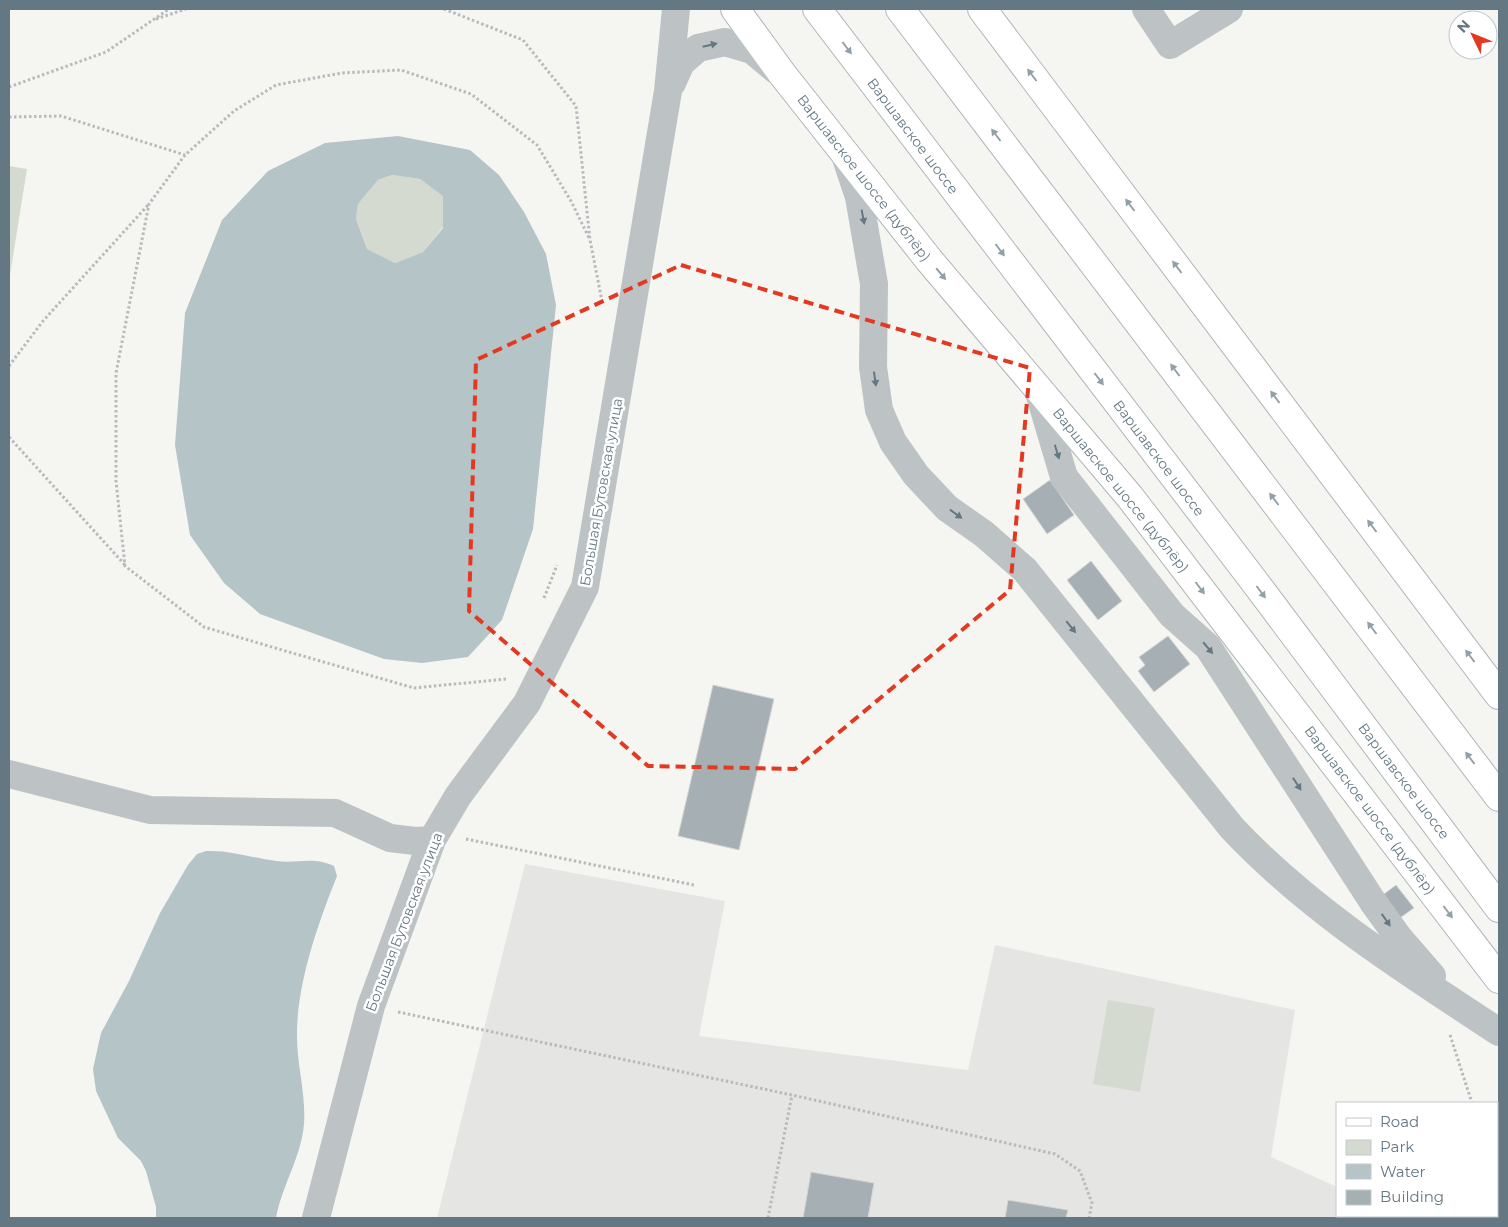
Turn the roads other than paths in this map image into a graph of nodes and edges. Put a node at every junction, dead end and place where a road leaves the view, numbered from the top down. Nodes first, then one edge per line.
1 (676, 9) edge
2 (734, 9) edge
3 (817, 9) edge
4 (900, 9) edge
5 (982, 9) edge
6 (1146, 9) edge
7 (1229, 9) edge
8 (782, 75) junction
9 (668, 92) junction
10 (845, 154) junction
11 (1038, 389) junction
12 (1499, 695) edge
13 (9, 774) edge
14 (1499, 797) edge
15 (445, 838) junction
16 (1499, 908) edge
17 (1499, 979) edge
18 (1453, 1017) junction
19 (1499, 1032) edge
20 (316, 1218) edge

1 - 9 street, Большая Бутовская улица
2 - 8 main road, Варшавское шоссе (дублёр)
3 -> 16 main road, Варшавское шоссе
14 -> 4 main road
12 -> 5 main road
6 - 7 street
9 -> 8 street
8 - 10 main road, Варшавское шоссе (дублёр)
9 - 15 street, Большая Бутовская улица
10 -> 11 main road, Варшавское шоссе (дублёр)
10 -> 18 street
11 -> 17 main road, Варшавское шоссе (дублёр)
11 -> 18 street
13 - 15 street
15 - 20 street, Большая Бутовская улица
18 - 19 street

